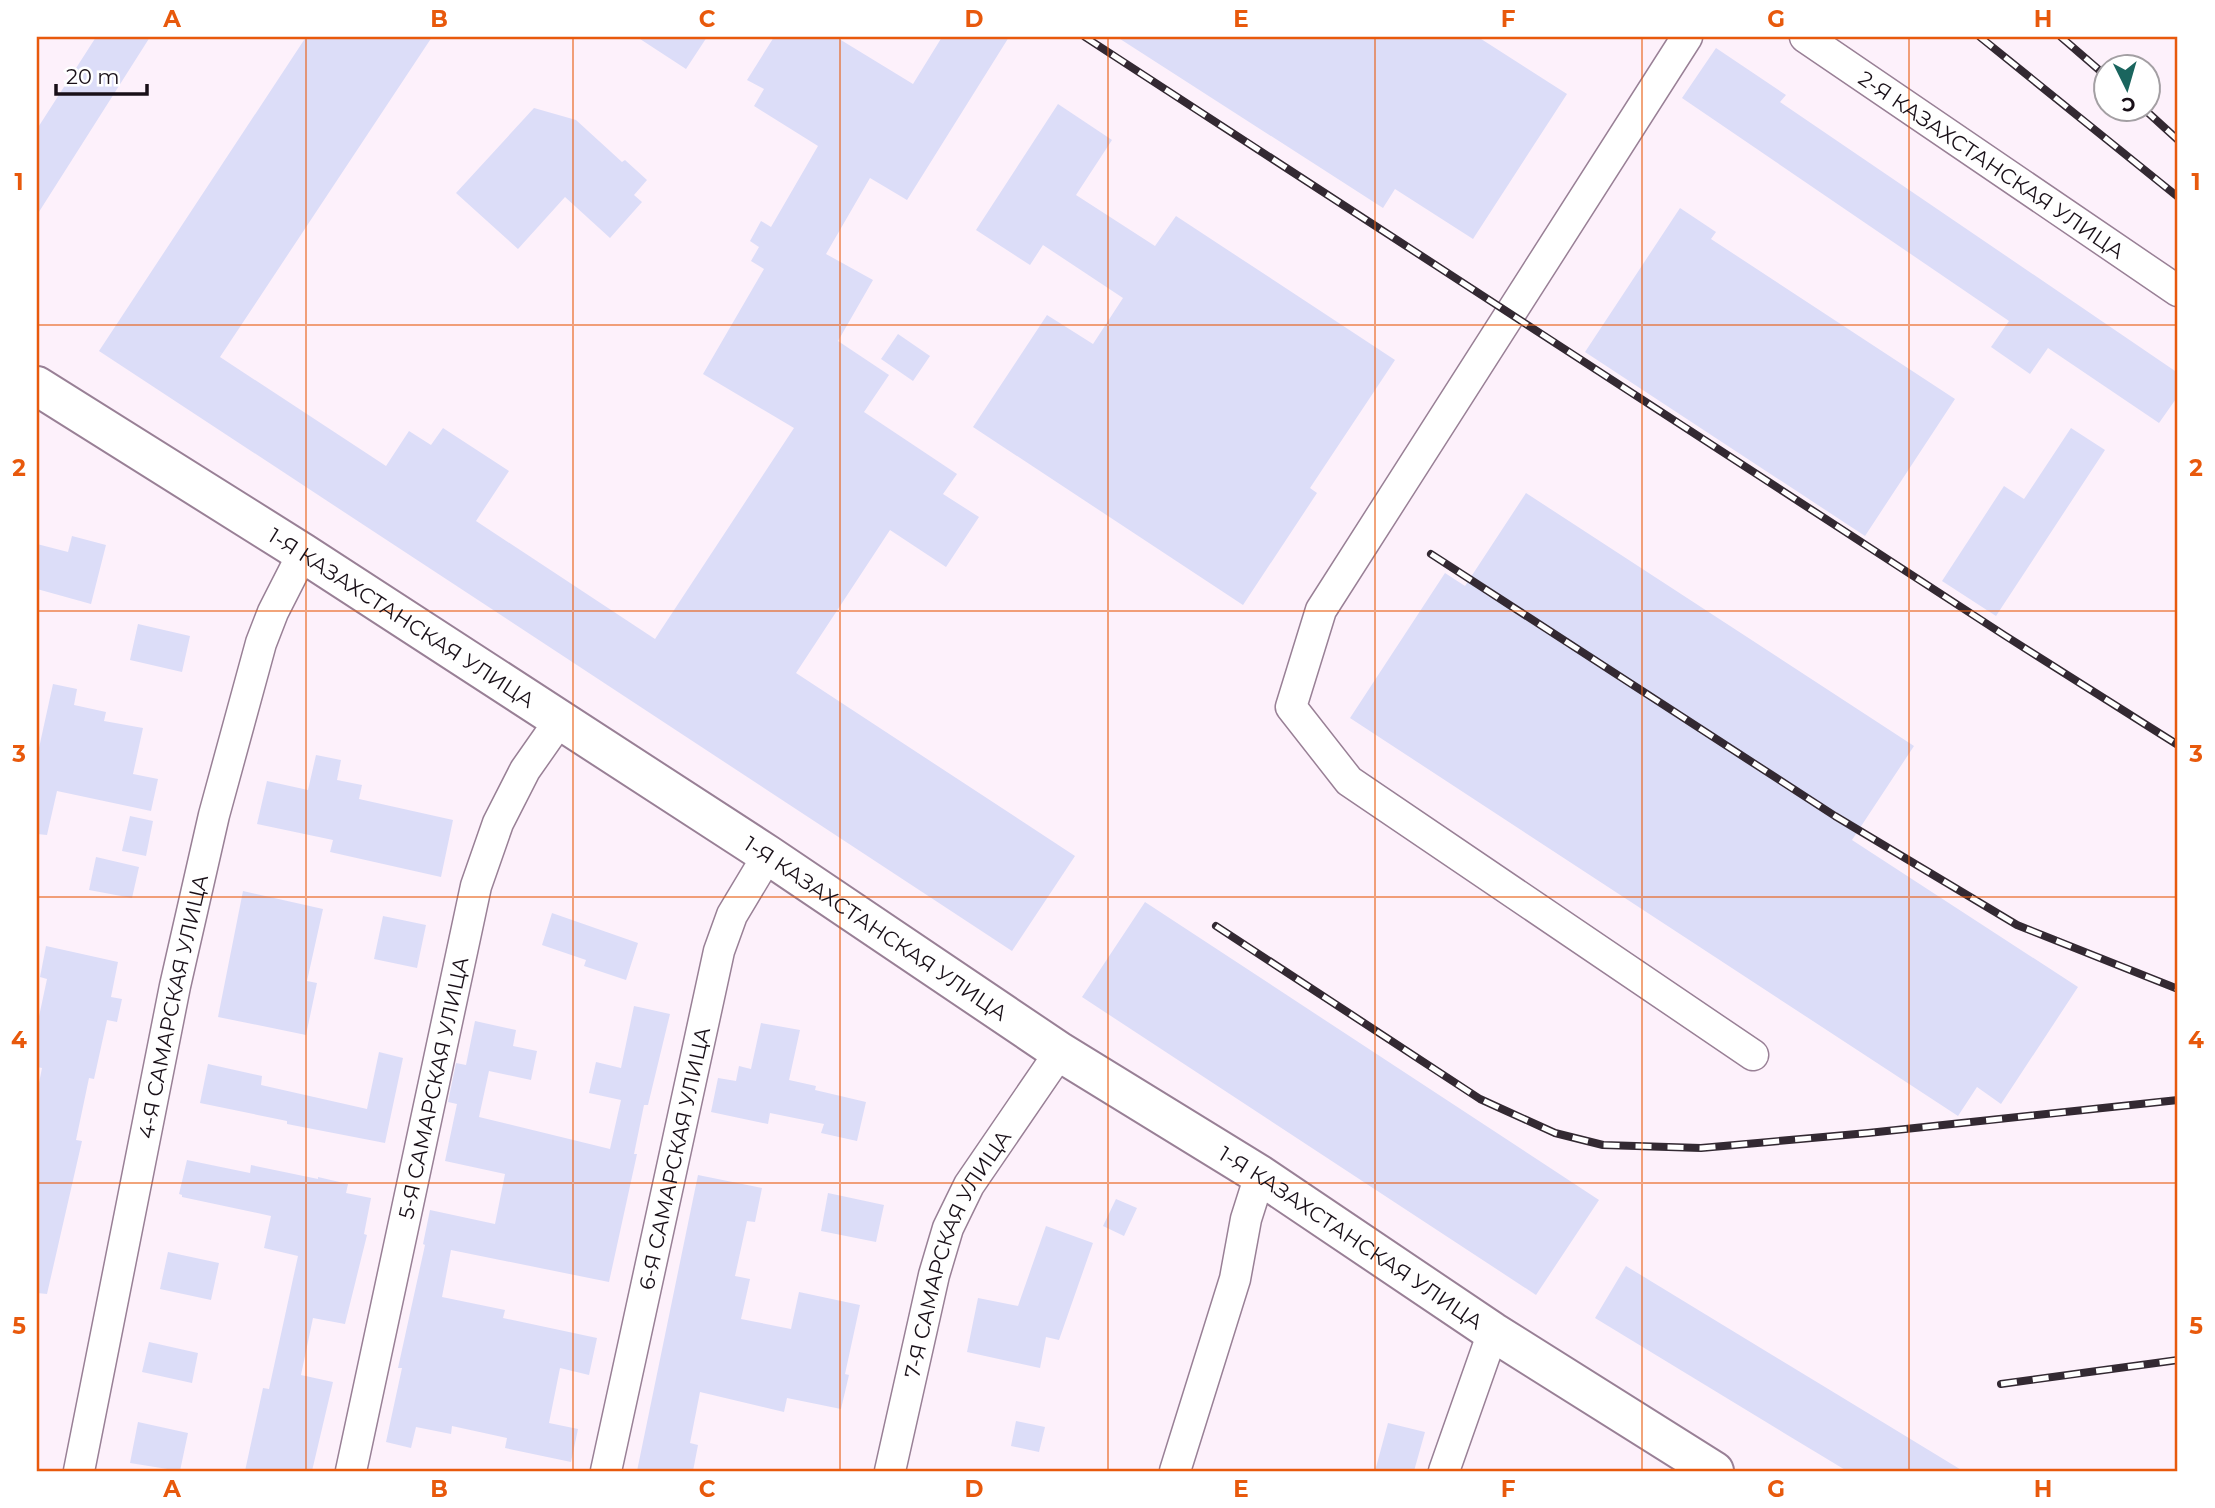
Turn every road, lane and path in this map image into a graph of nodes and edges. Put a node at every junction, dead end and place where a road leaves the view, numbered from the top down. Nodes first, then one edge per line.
1 (1687, 37) edge
2 (1805, 37) edge
3 (2178, 291) edge
4 (37, 386) edge
5 (303, 553) junction
6 (560, 720) junction
7 (768, 855) junction
8 (1060, 1052) junction
9 (1753, 1055) dead end
10 (1260, 1175) junction
11 (1493, 1332) junction
12 (79, 1471) edge
13 (351, 1471) edge
14 (606, 1471) edge
15 (890, 1471) edge
16 (1175, 1471) edge
17 (1444, 1471) edge
18 (1714, 1471) edge

1 - 9 street
2 - 3 street, 2-Я КАЗАХСТАНСКАЯ УЛИЦА
4 - 5 street, 1-Я КАЗАХСТАНСКАЯ УЛИЦА
5 - 6 street, 1-Я КАЗАХСТАНСКАЯ УЛИЦА
5 - 12 street, 4-Я САМАРСКАЯ УЛИЦА
6 - 7 street, 1-Я КАЗАХСТАНСКАЯ УЛИЦА
6 - 13 street, 5-Я САМАРСКАЯ УЛИЦА
7 - 8 street, 1-Я КАЗАХСТАНСКАЯ УЛИЦА
7 - 14 street, 6-Я САМАРСКАЯ УЛИЦА
8 - 10 street, 1-Я КАЗАХСТАНСКАЯ УЛИЦА
8 - 15 street, 7-Я САМАРСКАЯ УЛИЦА
10 - 11 street, 1-Я КАЗАХСТАНСКАЯ УЛИЦА
10 - 16 street
11 - 17 street
11 - 18 street, 1-Я КАЗАХСТАНСКАЯ УЛИЦА

